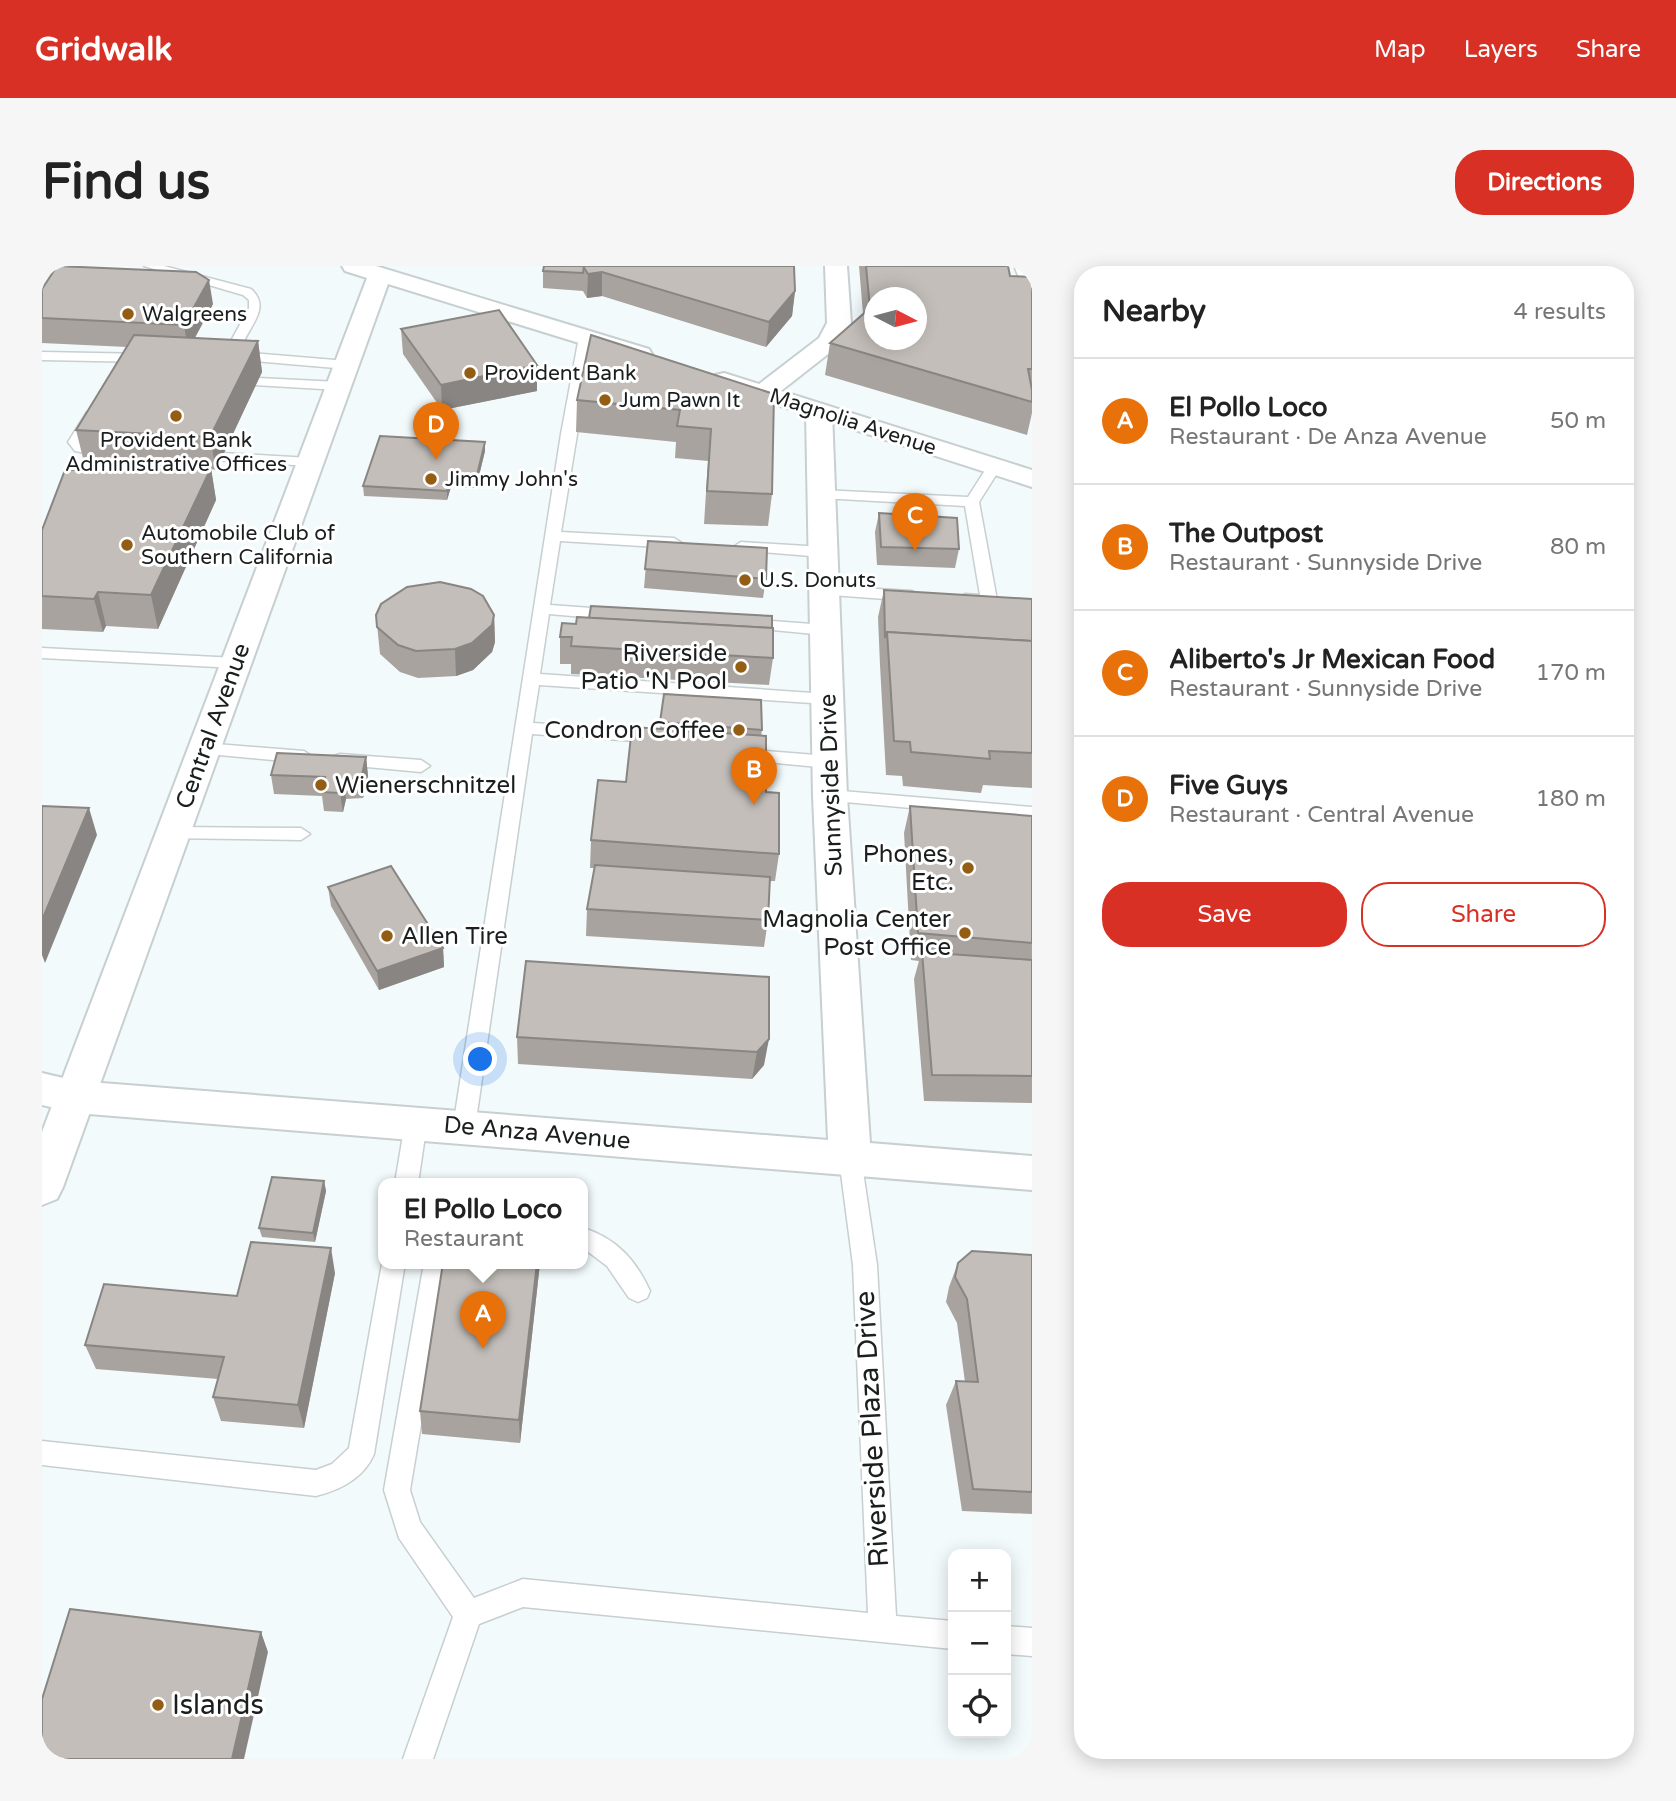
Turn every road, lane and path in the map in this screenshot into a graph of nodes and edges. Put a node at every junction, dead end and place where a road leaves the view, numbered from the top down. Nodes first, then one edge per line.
1 (150, 266) edge
2 (353, 266) edge
3 (836, 266) edge
4 (1020, 266) edge
5 (382, 270) edge
6 (1032, 281) edge
7 (586, 337) junction
8 (42, 356) edge
9 (163, 358) edge
10 (217, 359) edge
11 (245, 360) junction
12 (662, 361) edge
13 (700, 373) edge
14 (343, 375) junction
15 (258, 382) edge
16 (763, 393) junction
17 (97, 406) edge
18 (819, 412) junction
19 (91, 450) edge
20 (222, 457) dead end
21 (310, 462) junction
22 (994, 467) junction
23 (1032, 479) edge
24 (821, 494) junction
25 (972, 502) junction
26 (553, 536) junction
27 (685, 544) edge
28 (725, 546) edge
29 (823, 552) junction
30 (824, 591) junction
31 (541, 610) junction
32 (639, 617) edge
33 (723, 622) edge
34 (825, 630) junction
35 (42, 653) edge
36 (236, 663) junction
37 (531, 679) junction
38 (827, 699) junction
39 (524, 728) junction
40 (204, 750) junction
41 (665, 750) edge
42 (716, 754) edge
43 (829, 762) junction
44 (421, 766) dead end
45 (830, 796) junction
46 (1032, 813) edge
47 (173, 833) junction
48 (301, 834) dead end
49 (59, 1093) edge
50 (416, 1124) junction
51 (464, 1127) junction
52 (850, 1158) junction
53 (1032, 1173) edge
54 (407, 1178) edge
55 (42, 1187) edge
56 (588, 1239) edge
57 (392, 1269) edge
58 (435, 1269) edge
59 (638, 1292) dead end
60 (42, 1453) edge
61 (468, 1614) junction
62 (883, 1629) junction
63 (948, 1635) edge
64 (1011, 1640) edge
65 (1032, 1642) edge
66 (418, 1759) edge

1 - 11 lane
2 - 5 main road
3 - 16 main road
4 - 6 lane
5 - 7 main road
5 - 14 main road, Central Avenue
7 - 12 main road
7 - 26 lane
8 - 9 lane
10 - 11 lane
11 - 14 lane
13 - 16 main road, Magnolia Avenue
14 - 15 lane
14 - 21 main road, Central Avenue
16 - 18 main road, Magnolia Avenue
17 - 19 lane
18 - 22 main road, Magnolia Avenue
18 - 24 main road, Sunnyside Drive
20 - 21 lane
21 - 36 main road, Central Avenue
22 - 23 main road, Magnolia Avenue
22 - 25 lane
24 - 25 lane
24 - 29 main road, Sunnyside Drive
25 - 30 lane
26 - 27 lane
26 - 31 lane
28 - 29 lane
29 - 30 main road, Sunnyside Drive
30 - 34 main road, Sunnyside Drive
31 - 32 lane
31 - 37 lane
33 - 34 lane
34 - 38 main road, Sunnyside Drive
35 - 36 lane
36 - 40 main road, Central Avenue
37 - 38 lane
37 - 39 lane
38 - 43 main road, Sunnyside Drive
39 - 41 lane
39 - 51 lane
40 - 44 lane
40 - 47 main road, Central Avenue
42 - 43 lane
43 - 45 main road, Sunnyside Drive
45 - 46 lane
45 - 52 main road, Sunnyside Drive
47 - 48 lane
47 - 49 main road, Central Avenue
49 - 50 main road, De Anza Avenue
49 - 55 main road, Central Avenue
50 - 51 main road, De Anza Avenue
50 - 54 lane
51 - 52 main road, De Anza Avenue
52 - 53 main road, De Anza Avenue
52 - 62 lane, Riverside Plaza Drive
56 - 59 lane
57 - 60 lane
58 - 61 lane
61 - 62 lane
61 - 66 lane
62 - 63 lane
64 - 65 lane

